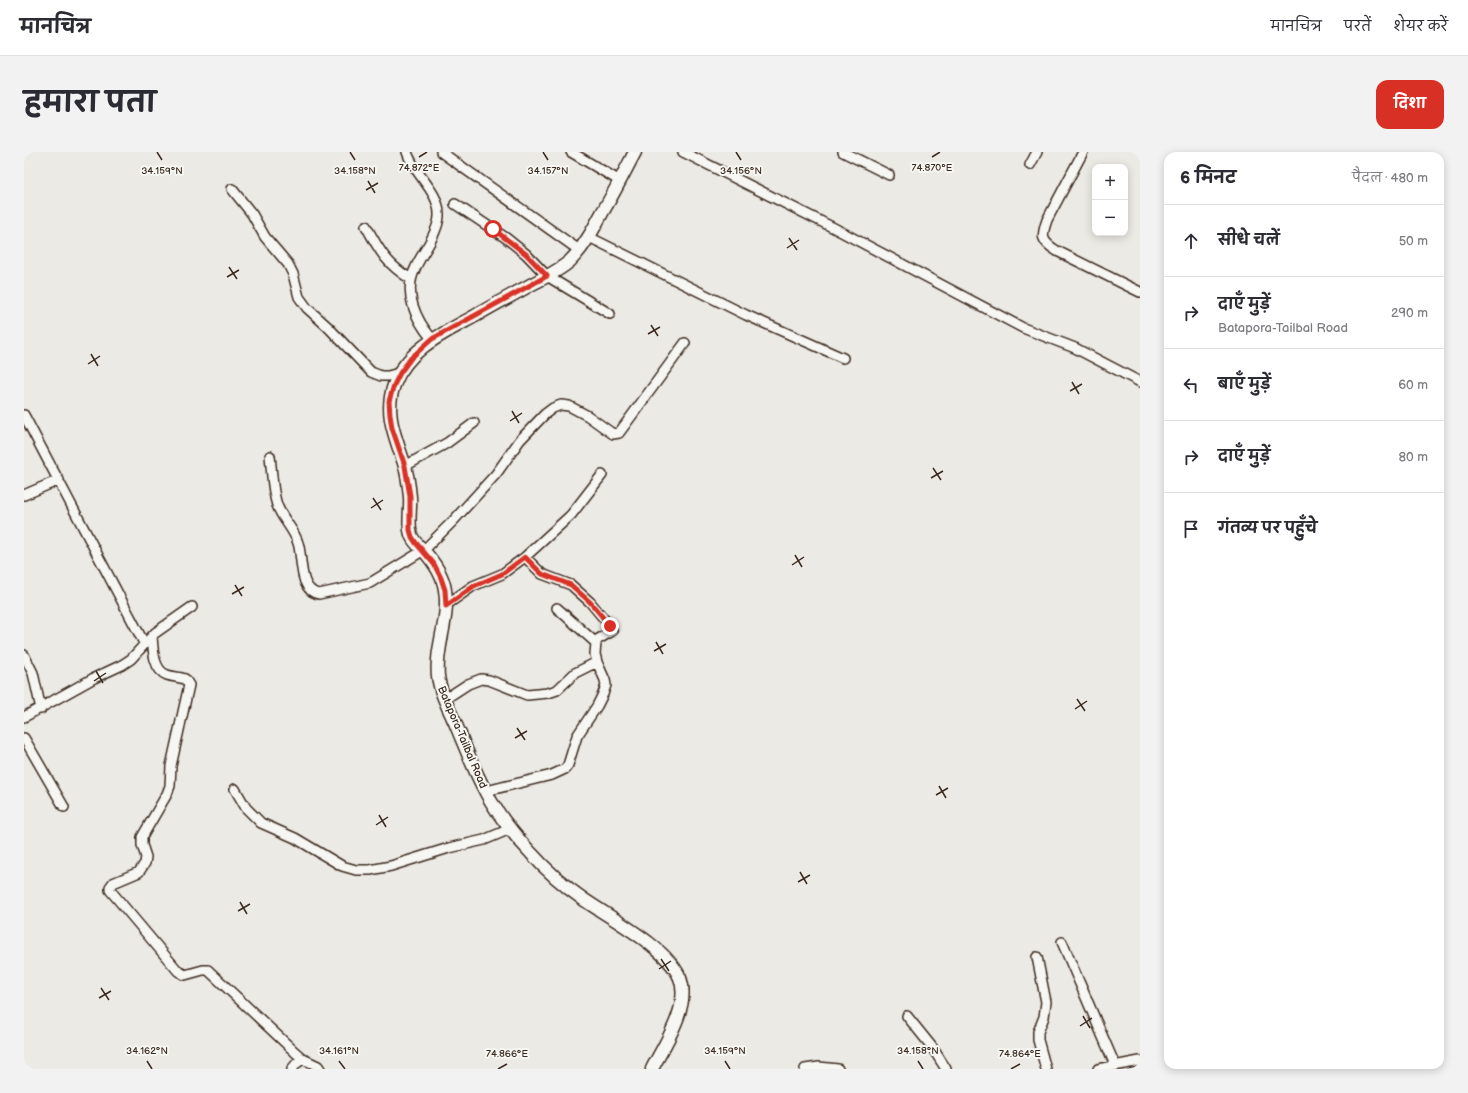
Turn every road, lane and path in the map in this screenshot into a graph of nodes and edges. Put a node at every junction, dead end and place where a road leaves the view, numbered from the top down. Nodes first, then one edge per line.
1 (407, 152) edge
2 (441, 152) edge
3 (571, 152) edge
4 (635, 152) edge
5 (683, 152) edge
6 (843, 152) edge
7 (1037, 152) edge
8 (1082, 152) edge
9 (1030, 166) dead end
10 (890, 175) dead end
11 (620, 181) junction
12 (232, 189) dead end
13 (455, 204) dead end
14 (366, 226) dead end
15 (589, 237) junction
16 (579, 250) junction
17 (547, 276) junction
18 (411, 279) junction
19 (1140, 292) edge
20 (610, 314) dead end
21 (432, 339) junction
22 (686, 343) dead end
23 (843, 358) dead end
24 (400, 373) junction
25 (1140, 382) edge
26 (24, 415) edge
27 (474, 424) dead end
28 (270, 456) dead end
29 (405, 466) junction
30 (602, 475) dead end
31 (58, 480) junction
32 (24, 495) edge
33 (424, 550) junction
34 (525, 557) junction
35 (446, 606) junction
36 (192, 607) dead end
37 (557, 608) dead end
38 (152, 636) junction
39 (144, 643) junction
40 (596, 643) junction
41 (24, 655) edge
42 (597, 662) junction
43 (445, 699) junction
44 (41, 709) junction
45 (24, 717) edge
46 (24, 738) edge
47 (235, 789) dead end
48 (486, 792) junction
49 (64, 807) dead end
50 (510, 829) junction
51 (1062, 942) dead end
52 (1038, 957) dead end
53 (907, 1016) dead end
54 (303, 1059) junction
55 (1140, 1061) edge
56 (1115, 1065) junction
57 (1125, 1066) edge
58 (292, 1069) edge
59 (320, 1069) edge
60 (652, 1069) edge
61 (806, 1069) edge
62 (838, 1069) edge
63 (946, 1069) edge
64 (1046, 1069) edge
65 (1098, 1069) edge

1 - 18 street
2 - 16 street
3 - 11 street
4 - 11 main road, Batapora-Tailbal Road
5 - 25 street
6 - 10 street
7 - 9 street
8 - 19 street
11 - 15 main road, Batapora-Tailbal Road
12 - 24 street
13 - 17 street
14 - 18 street
15 - 16 main road, Batapora-Tailbal Road
15 - 23 street
16 - 17 main road, Batapora-Tailbal Road
17 - 20 street
17 - 21 main road, Batapora-Tailbal Road
18 - 21 street
21 - 24 main road, Batapora-Tailbal Road
22 - 33 street
24 - 29 main road, Batapora-Tailbal Road
26 - 31 street
27 - 29 street
28 - 33 street
29 - 33 main road, Batapora-Tailbal Road
30 - 34 street
31 - 32 street
31 - 39 street
33 - 35 main road, Batapora-Tailbal Road
34 - 35 street
34 - 40 street
35 - 43 main road, Batapora-Tailbal Road
36 - 38 street
37 - 40 street
38 - 39 street
38 - 54 street
39 - 44 street
40 - 42 street
41 - 44 street
42 - 43 street
42 - 48 street
43 - 48 main road, Batapora-Tailbal Road
44 - 45 street
46 - 49 street
47 - 50 street
48 - 50 main road, Batapora-Tailbal Road
50 - 60 main road, Batapora-Tailbal Road
51 - 56 street
52 - 64 street
53 - 63 street
54 - 58 street
54 - 59 street
55 - 57 street
56 - 57 street
56 - 65 street
61 - 62 street

